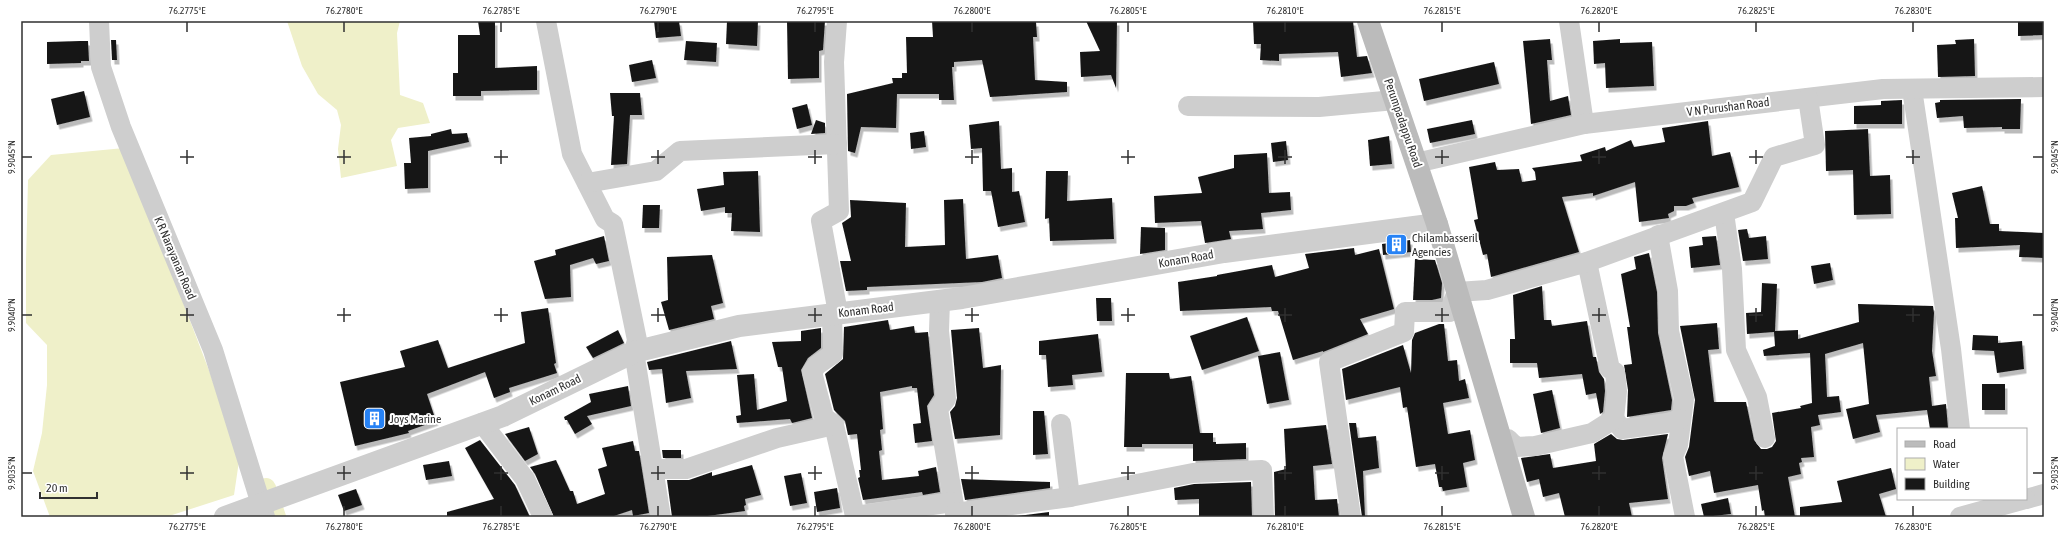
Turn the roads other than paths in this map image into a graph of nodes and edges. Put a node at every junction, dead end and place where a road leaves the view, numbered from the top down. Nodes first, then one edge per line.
1 (99, 21) edge
2 (546, 21) edge
3 (837, 21) edge
4 (1368, 21) edge
5 (1569, 21) edge
6 (2044, 87) edge
7 (1912, 89) junction
8 (1808, 98) junction
9 (1395, 100) junction
10 (1188, 106) dead end
11 (1584, 124) junction
12 (837, 144) junction
13 (1416, 163) junction
14 (587, 183) junction
15 (1724, 213) junction
16 (1437, 224) junction
17 (1658, 235) junction
18 (1587, 262) junction
19 (1457, 292) junction
20 (940, 301) junction
21 (835, 314) junction
22 (634, 352) junction
23 (1614, 419) junction
24 (1680, 419) junction
25 (482, 424) junction
26 (1061, 424) dead end
27 (834, 425) junction
28 (1960, 428) edge
29 (1765, 438) dead end
30 (1501, 439) junction
31 (654, 469) junction
32 (2044, 494) edge
33 (1070, 497) junction
34 (2027, 499) edge
35 (2021, 500) edge
36 (265, 506) edge
37 (955, 510) edge
38 (1969, 510) edge
39 (904, 512) edge
40 (225, 517) edge
41 (543, 517) edge
42 (661, 517) edge
43 (1264, 517) edge
44 (1351, 517) edge
45 (1524, 517) edge
46 (1685, 517) edge

1 - 36 street, K R Narayanan Road
2 - 14 street
3 - 12 street
4 - 9 main road, Perumpadappu Road
5 - 11 street
6 - 7 street, V N Purushan Road
7 - 8 street, V N Purushan Road
7 - 28 street
8 - 11 street, V N Purushan Road
8 - 15 street
9 - 10 street
9 - 13 main road, Perumpadappu Road
11 - 13 street, V N Purushan Road
12 - 14 street
12 - 21 street
13 - 16 main road, Perumpadappu Road
14 - 22 street
15 - 17 street
15 - 29 street
16 - 19 main road, Perumpadappu Road
16 - 20 street, Konam Road
17 - 18 street
17 - 24 street
18 - 19 street
18 - 23 street
19 - 30 main road, Perumpadappu Road
19 - 44 street
20 - 21 street, Konam Road
20 - 37 street
21 - 22 street, Konam Road
21 - 27 street
22 - 25 street, Konam Road
22 - 31 street
23 - 24 street
23 - 30 street
24 - 46 street
25 - 36 street, Konam Road
25 - 41 street
26 - 33 street
27 - 31 street
27 - 39 street
30 - 45 main road, Perumpadappu Road
31 - 42 street
32 - 34 street
33 - 37 street
33 - 43 street
35 - 38 street
36 - 40 street, Konam Road
37 - 39 street

